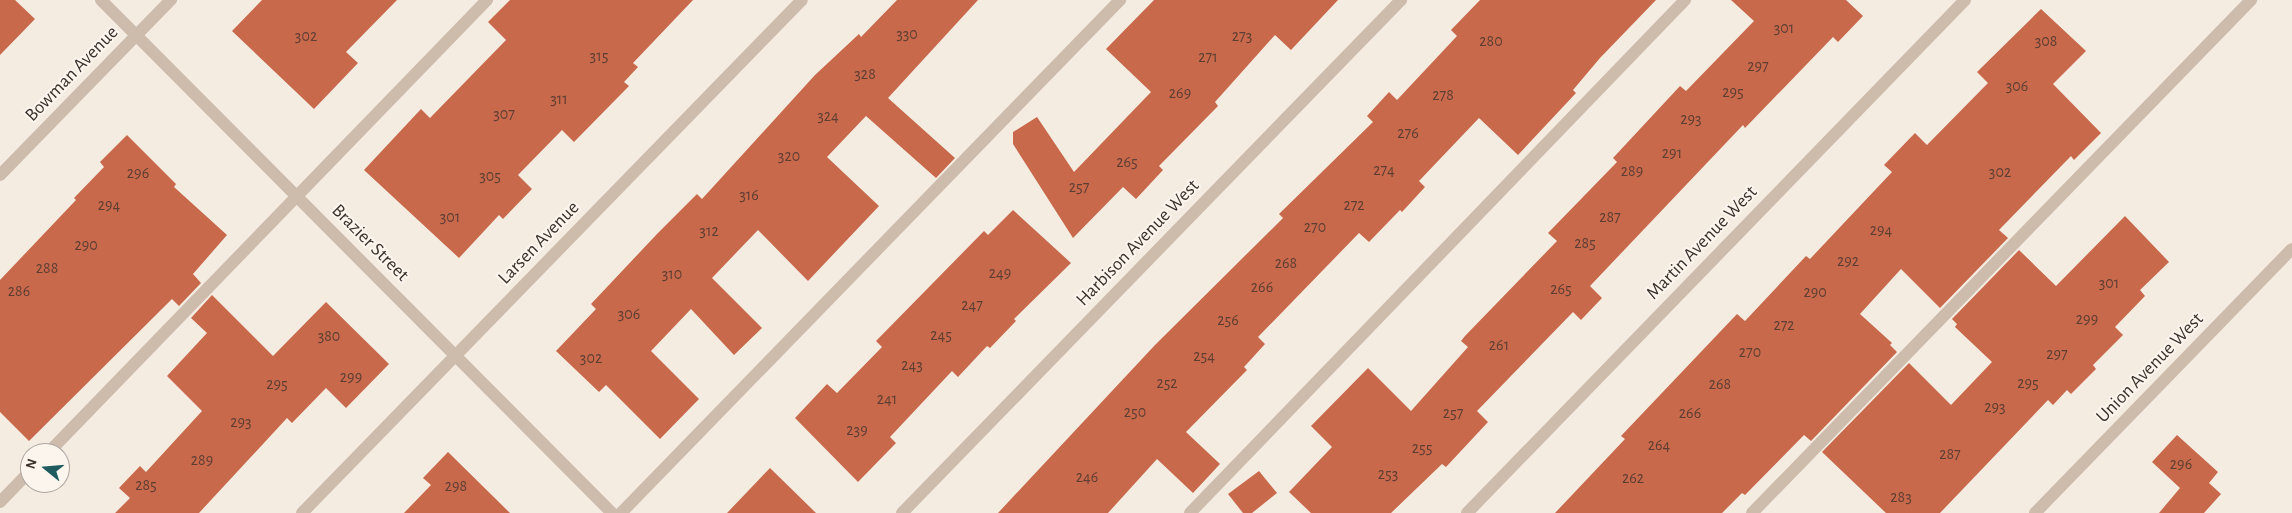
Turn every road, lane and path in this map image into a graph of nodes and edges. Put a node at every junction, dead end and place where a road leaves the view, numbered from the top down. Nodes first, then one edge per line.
1 (101, 0) edge
2 (171, 0) edge
3 (488, 0) edge
4 (802, 0) edge
5 (1120, 0) edge
6 (1402, 0) edge
7 (1686, 0) edge
8 (1965, 0) edge
9 (2251, 0) edge
10 (137, 35) junction
11 (0, 175) edge
12 (297, 196) junction
13 (2292, 249) edge
14 (456, 355) junction
15 (58, 443) edge
16 (20, 482) edge
17 (0, 502) edge
18 (302, 513) edge
19 (612, 513) edge
20 (620, 513) edge
21 (902, 513) edge
22 (1190, 513) edge
23 (1466, 513) edge
24 (1752, 513) edge
25 (2034, 513) edge

1 - 10 street, Brazier Street
2 - 10 street, Bowman Avenue
3 - 12 street
4 - 14 street, Larsen Avenue
5 - 20 street
6 - 21 street, Harbison Avenue West
7 - 22 street
8 - 23 street, Martin Avenue West
9 - 24 street
10 - 11 street, Bowman Avenue
10 - 12 street, Brazier Street
12 - 14 street, Brazier Street
12 - 15 street
13 - 25 street, Union Avenue West
14 - 18 street, Larsen Avenue
14 - 19 street, Brazier Street
16 - 17 street

